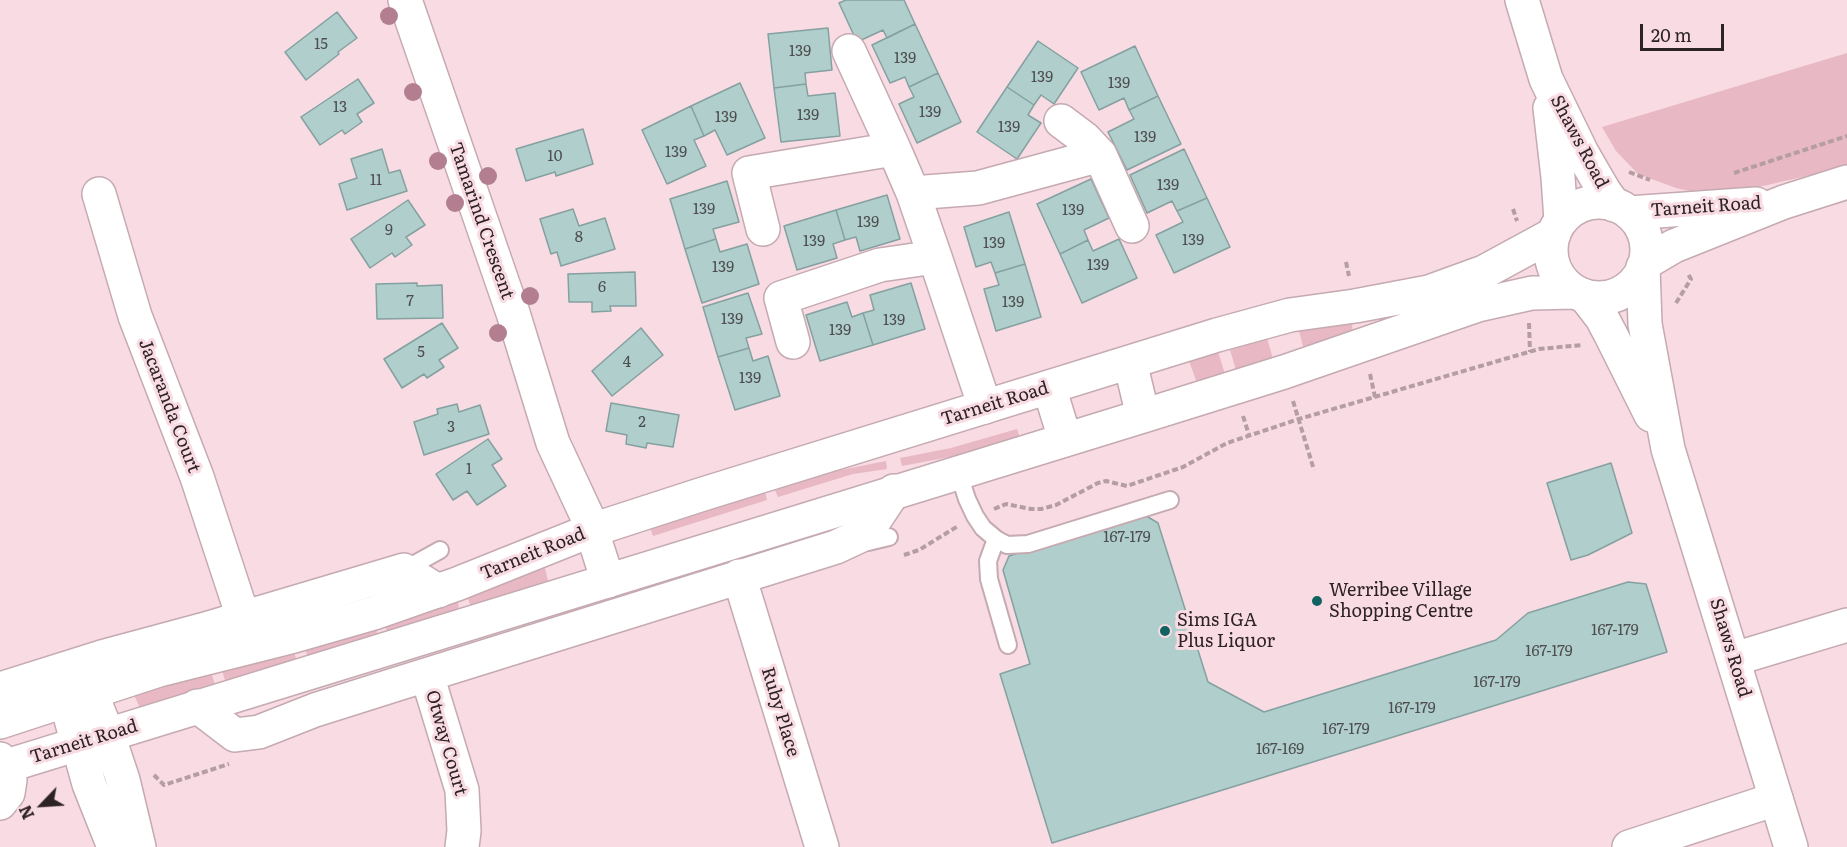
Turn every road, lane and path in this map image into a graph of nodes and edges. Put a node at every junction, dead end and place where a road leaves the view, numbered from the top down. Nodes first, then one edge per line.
1 (405, 0) edge
2 (1522, 0) edge
3 (849, 51) dead end
4 (1546, 79) junction
5 (1061, 121) dead end
6 (1847, 136) edge
7 (894, 149) junction
8 (1100, 155) junction
9 (1591, 168) junction
10 (1731, 174) dead end
11 (1847, 182) edge
12 (1656, 183) dead end
13 (913, 193) junction
14 (99, 194) dead end
15 (1784, 202) junction
16 (1621, 209) junction
17 (1132, 226) dead end
18 (1557, 227) junction
19 (763, 229) dead end
20 (1674, 246) junction
21 (935, 257) junction
22 (1644, 265) junction
23 (1580, 294) junction
24 (1535, 319) dead end
25 (1529, 321) dead end
26 (1645, 324) junction
27 (1578, 337) dead end
28 (793, 342) dead end
29 (1130, 362) junction
30 (1049, 387) junction
31 (986, 407) junction
32 (1143, 416) junction
33 (1065, 439) junction
34 (1668, 449) junction
35 (958, 471) junction
36 (894, 492) junction
37 (1170, 500) dead end
38 (975, 516) junction
39 (583, 534) junction
40 (996, 539) junction
41 (440, 550) dead end
42 (903, 555) dead end
43 (404, 570) junction
44 (739, 576) junction
45 (600, 584) junction
46 (438, 591) junction
47 (243, 617) junction
48 (1847, 625) edge
49 (1008, 645) dead end
50 (1734, 659) junction
51 (427, 675) junction
52 (0, 689) edge
53 (79, 697) junction
54 (197, 706) junction
55 (0, 722) edge
56 (108, 735) junction
57 (77, 744) junction
58 (2, 764) edge
59 (231, 764) dead end
60 (123, 780) junction
61 (1776, 799) junction
62 (0, 803) edge
63 (114, 847) edge
64 (139, 847) edge
65 (462, 847) edge
66 (822, 847) edge
67 (1629, 847) edge
68 (1791, 847) edge

1 - 39 street, Tamarind Crescent
2 - 4 street, Shaws Road
3 - 7 street
4 - 9 street, Shaws Road
4 - 18 street, Shaws Road
5 - 8 street
6 - 10 path
7 - 13 street
7 - 19 street
8 - 13 street
8 - 17 street
9 - 12 path
9 - 16 street, Shaws Road
11 - 15 street, Tarneit Road
13 - 21 street
14 - 47 street, Jacaranda Court
15 - 16 street, Tarneit Road
15 - 20 street, Tarneit Road
16 - 18 street
16 - 22 street
18 - 23 street
18 - 29 street, Tarneit Road
20 - 22 street, Tarneit Road
20 - 26 path
21 - 28 street
21 - 31 street
22 - 23 street
22 - 26 street, Shaws Road
23 - 32 street, Tarneit Road
23 - 34 street, Shaws Road
24 - 25 path
26 - 34 street, Shaws Road
27 - 38 path
29 - 30 street, Tarneit Road
29 - 32 street
30 - 31 street, Tarneit Road
30 - 33 street
31 - 39 street, Tarneit Road
32 - 33 street, Tarneit Road
33 - 35 street, Tarneit Road
34 - 50 street, Shaws Road
35 - 36 street, Tarneit Road
35 - 38 lane
36 - 44 street
36 - 45 street, Tarneit Road
37 - 40 lane
38 - 40 lane
38 - 42 path
39 - 45 street, Tamarind Crescent
39 - 46 street, Tarneit Road
40 - 49 lane
41 - 43 lane
43 - 46 street
43 - 47 street
44 - 51 street
44 - 66 street, Ruby Place
45 - 54 street, Tarneit Road
46 - 53 street, Tarneit Road
47 - 52 street
48 - 50 street
50 - 61 street, Shaws Road
51 - 54 street
51 - 65 street, Otway Court
53 - 55 street, Tarneit Road
53 - 56 street
53 - 57 street
54 - 56 street, Tarneit Road
56 - 57 street, Tarneit Road
56 - 60 street
57 - 58 street, Tarneit Road
57 - 63 street
58 - 62 street, Tarneit Road
59 - 60 path
60 - 64 street
61 - 67 street
61 - 68 street, Shaws Road

